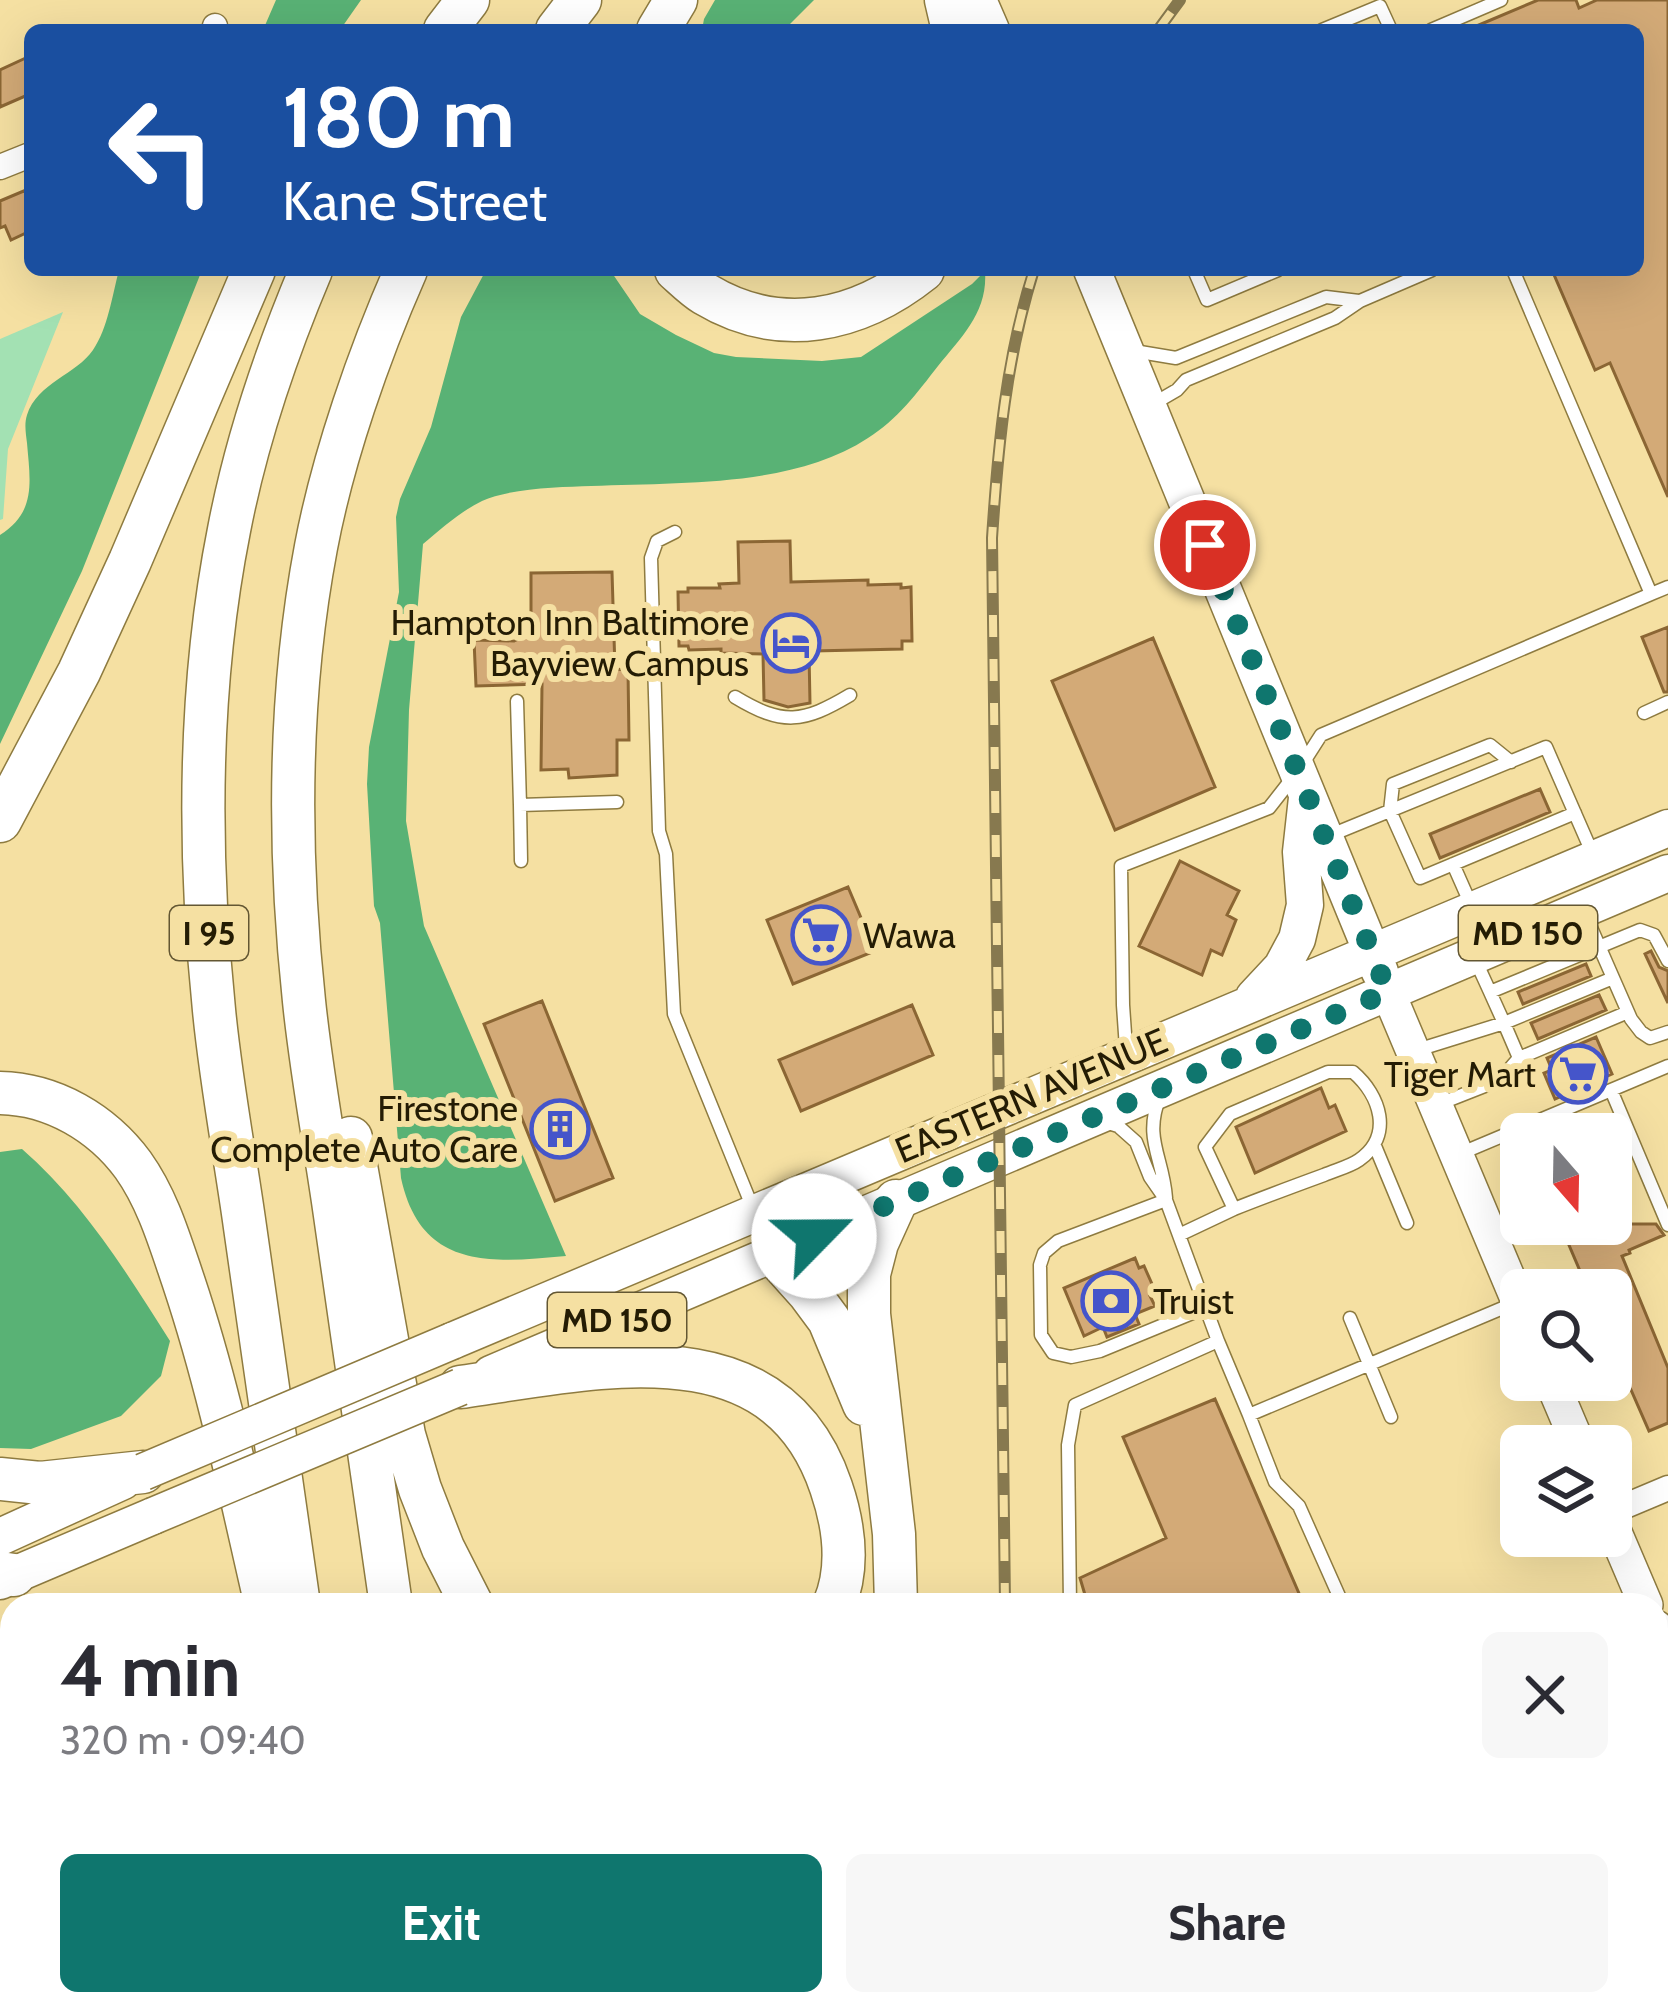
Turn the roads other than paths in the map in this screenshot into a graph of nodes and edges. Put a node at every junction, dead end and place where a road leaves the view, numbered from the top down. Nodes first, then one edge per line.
1 (468, 0) edge
2 (580, 0) edge
3 (1501, 0) edge
4 (450, 24) edge
5 (562, 24) edge
6 (1336, 24) edge
7 (1388, 24) edge
8 (1445, 24) edge
9 (251, 276) edge
10 (308, 276) edge
11 (404, 276) edge
12 (684, 276) edge
13 (915, 276) edge
14 (1094, 276) edge
15 (1197, 276) edge
16 (1264, 276) edge
17 (1418, 276) edge
18 (1516, 276) edge
19 (1360, 301) junction
20 (1125, 350) junction
21 (1148, 407) junction
22 (675, 532) dead end
23 (1668, 587) edge
24 (1652, 594) junction
25 (850, 695) dead end
26 (735, 697) dead end
27 (517, 701) dead end
28 (1668, 702) edge
29 (1644, 712) dead end
30 (295, 748) junction
31 (1511, 762) junction
32 (1303, 783) junction
33 (617, 802) dead end
34 (520, 805) junction
35 (1390, 811) junction
36 (1575, 813) junction
37 (0, 820) edge
38 (1665, 836) edge
39 (1325, 837) junction
40 (1594, 858) junction
41 (521, 861) dead end
42 (1454, 864) junction
43 (1668, 873) edge
44 (1473, 909) junction
45 (1583, 909) junction
46 (1599, 946) junction
47 (1372, 952) junction
48 (1474, 956) junction
49 (1668, 962) edge
50 (1613, 977) junction
51 (1388, 992) junction
52 (1490, 992) junction
53 (1247, 1004) junction
54 (1630, 1015) junction
55 (1504, 1023) junction
56 (1668, 1032) edge
57 (1413, 1051) junction
58 (1126, 1055) junction
59 (1519, 1058) junction
60 (1668, 1066) edge
61 (1163, 1088) junction
62 (1611, 1090) junction
63 (0, 1093) edge
64 (1436, 1106) junction
65 (1093, 1118) junction
66 (1375, 1146) junction
67 (1456, 1156) junction
68 (1166, 1200) junction
69 (896, 1202) junction
70 (1234, 1209) junction
71 (754, 1212) junction
72 (1407, 1223) dead end
73 (1668, 1225) edge
74 (1179, 1235) junction
75 (774, 1254) junction
76 (1505, 1269) edge
77 (1207, 1307) junction
78 (1500, 1313) edge
79 (1350, 1318) dead end
80 (1218, 1341) junction
81 (1370, 1364) junction
82 (460, 1387) junction
83 (1249, 1415) junction
84 (1391, 1417) dead end
85 (888, 1466) junction
86 (143, 1472) junction
87 (0, 1479) edge
88 (1668, 1488) edge
89 (1632, 1503) edge
90 (1626, 1557) edge
91 (3, 1566) edge
92 (263, 1593) edge
93 (296, 1593) edge
94 (389, 1593) edge
95 (466, 1593) edge
96 (839, 1593) edge
97 (895, 1593) edge
98 (1070, 1593) edge
99 (1338, 1593) edge
100 (1641, 1593) edge

1 - 4 highway
2 - 5 highway
3 - 8 lane
6 - 7 lane
9 - 37 highway
10 - 93 highway, I 95
11 - 30 highway, I 95
12 - 13 highway
14 - 20 main road
15 - 16 lane
17 - 19 lane
18 - 24 lane
19 - 20 lane
19 - 21 lane
20 - 21 main road
21 - 32 main road
22 - 71 lane
23 - 24 lane
24 - 32 lane
25 - 26 lane
27 - 34 lane
28 - 29 lane
30 - 94 highway, I 95
30 - 95 highway
31 - 35 lane
31 - 35 lane
31 - 36 lane
32 - 39 main road
32 - 53 main road
32 - 58 lane
33 - 34 lane
34 - 41 lane
35 - 39 lane
35 - 42 lane
36 - 40 lane
36 - 42 lane
38 - 40 main road, EASTERN AVENUE / MD 150
39 - 47 main road
40 - 44 main road, EASTERN AVENUE / MD 150
42 - 44 lane
43 - 45 main road, EASTERN AVENUE / MD 150
44 - 47 main road, EASTERN AVENUE / MD 150
45 - 46 lane
45 - 48 main road, EASTERN AVENUE / MD 150
46 - 49 lane
46 - 50 lane
46 - 52 lane
47 - 51 main road
47 - 53 main road, EASTERN AVENUE / MD 150
48 - 51 main road, EASTERN AVENUE / MD 150
48 - 52 lane
50 - 54 lane
50 - 55 lane
51 - 57 main road
51 - 61 main road, EASTERN AVENUE / MD 150
52 - 55 lane
53 - 58 main road, EASTERN AVENUE / MD 150
54 - 56 lane
54 - 59 lane
55 - 57 lane
55 - 59 lane
57 - 64 main road
58 - 71 main road, EASTERN AVENUE / MD 150
59 - 64 lane
60 - 62 lane
61 - 65 main road, EASTERN AVENUE / MD 150
61 - 68 lane
62 - 67 lane
62 - 73 lane
63 - 92 highway
64 - 67 main road
65 - 68 lane
65 - 69 main road, EASTERN AVENUE / MD 150
66 - 70 lane
66 - 70 lane
66 - 72 lane
67 - 76 main road
68 - 74 lane
68 - 77 lane
69 - 75 main road, EASTERN AVENUE / MD 150
69 - 85 highway
70 - 74 lane
71 - 75 main road
71 - 86 main road, EASTERN AVENUE / MD 150, bridge
74 - 77 lane
75 - 82 main road, EASTERN AVENUE / MD 150
75 - 85 highway
77 - 80 lane
78 - 81 lane
79 - 81 lane
80 - 83 lane
80 - 98 lane
81 - 83 lane
81 - 84 lane
82 - 91 main road, EASTERN AVENUE / MD 150, bridge
82 - 96 highway
83 - 99 lane
85 - 97 highway
86 - 87 highway
86 - 91 main road, EASTERN AVENUE / MD 150
88 - 89 street
90 - 100 main road

